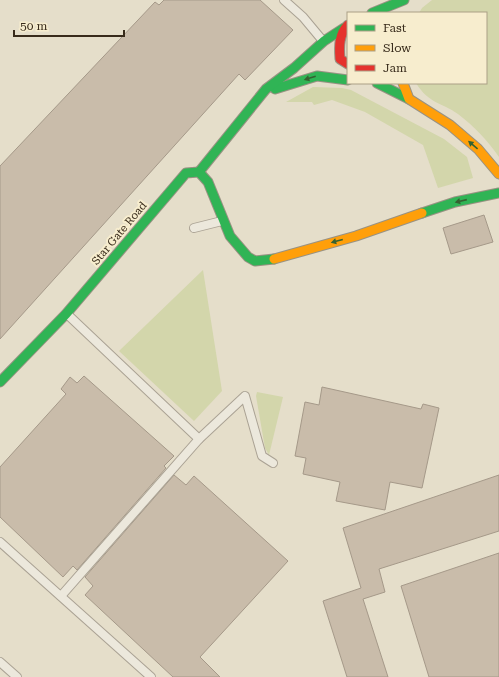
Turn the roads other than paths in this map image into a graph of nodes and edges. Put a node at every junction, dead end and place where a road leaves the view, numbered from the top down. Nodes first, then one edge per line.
1 (284, 0) edge
2 (404, 0) edge
3 (409, 0) edge
4 (374, 12) edge
5 (404, 12) edge
6 (346, 27) edge
7 (324, 42) junction
8 (347, 63) edge
9 (347, 80) edge
10 (403, 84) edge
11 (377, 85) edge
12 (264, 93) junction
13 (409, 99) junction
14 (198, 172) junction
15 (499, 174) edge
16 (484, 186) dead end
17 (499, 188) edge
18 (499, 193) edge
19 (223, 221) junction
20 (194, 228) dead end
21 (241, 249) junction
22 (252, 249) dead end
23 (66, 314) junction
24 (0, 382) edge
25 (199, 439) junction
26 (272, 463) dead end
27 (0, 542) edge
28 (61, 596) junction
29 (0, 662) edge
30 (17, 677) edge
31 (151, 677) edge

1 - 7 lane
2 - 4 street
3 - 5 street
6 - 7 street
6 - 8 street
7 - 12 street
9 -> 12 street
10 - 13 street
11 - 13 street
12 - 14 street
15 -> 13 street
14 - 19 street
14 - 23 street, Star Gate Road
16 - 17 street
18 -> 21 street
19 - 20 lane
19 - 21 street
21 - 22 street
23 - 24 street, Star Gate Road
23 - 25 lane
25 - 26 lane
25 - 28 lane
27 - 28 lane
28 - 31 lane
29 - 30 lane

